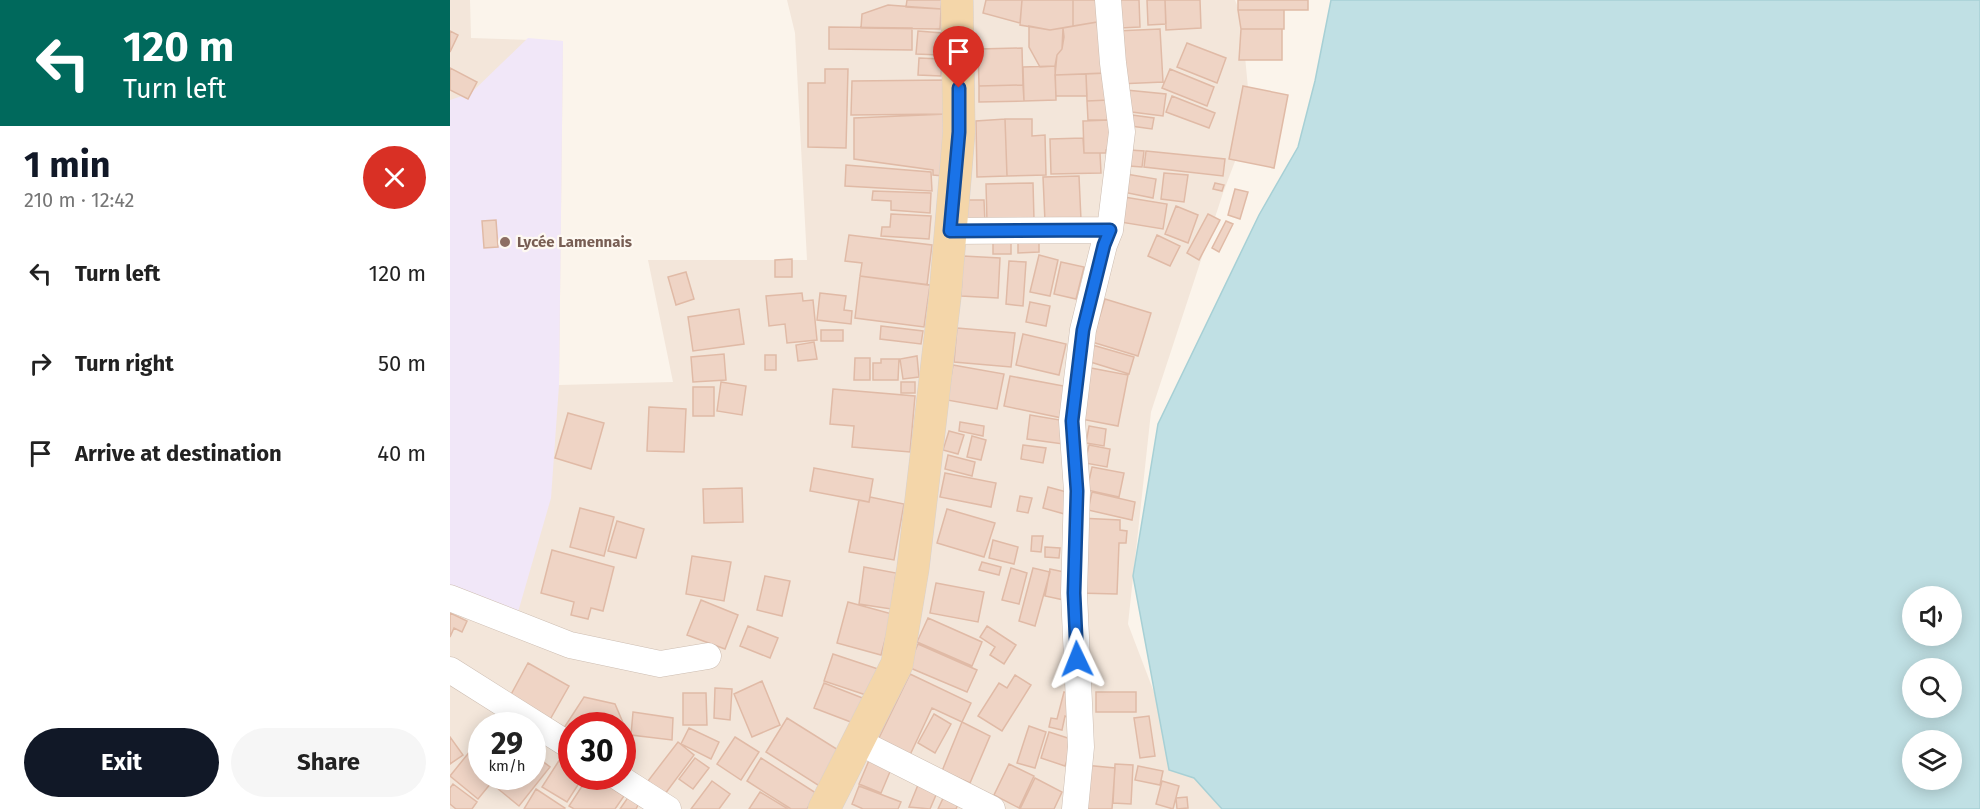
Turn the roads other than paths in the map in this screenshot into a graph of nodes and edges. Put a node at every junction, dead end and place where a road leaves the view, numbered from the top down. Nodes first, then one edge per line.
1 (957, 0) edge
2 (1108, 0) edge
3 (1110, 230) junction
4 (950, 231) junction
5 (450, 598) edge
6 (708, 656) dead end
7 (450, 670) edge
8 (558, 738) edge
9 (859, 742) junction
10 (636, 789) edge
11 (668, 809) edge
12 (824, 809) edge
13 (992, 809) edge
14 (1075, 809) edge

1 - 4 main road
2 - 3 street
3 - 4 street
3 - 14 street
4 - 9 main road
5 - 6 street
7 - 8 street
9 - 12 main road
9 - 13 street
10 - 11 street

